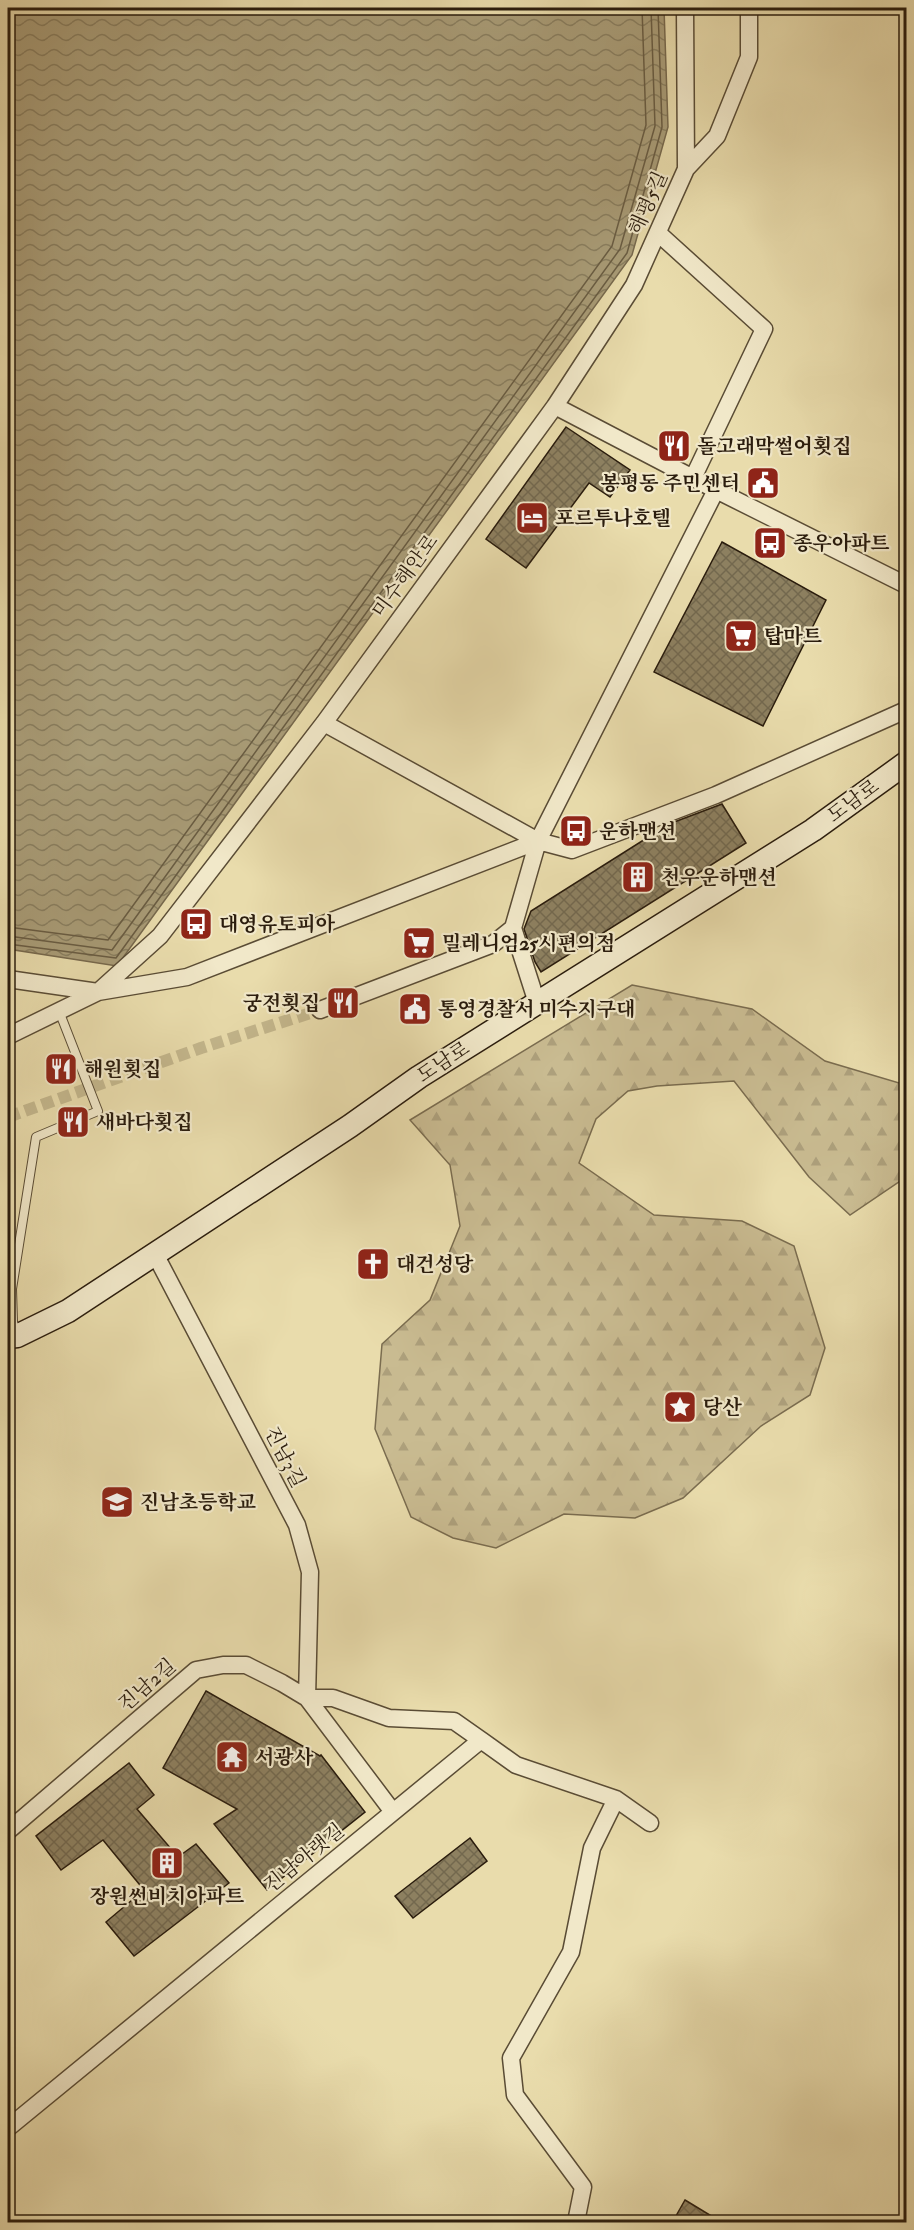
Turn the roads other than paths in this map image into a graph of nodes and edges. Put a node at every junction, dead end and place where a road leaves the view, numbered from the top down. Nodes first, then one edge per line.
1 (685, 8) edge
2 (749, 8) edge
3 (686, 169) junction
4 (658, 233) junction
5 (555, 406) junction
6 (693, 478) junction
7 (716, 490) junction
8 (906, 585) edge
9 (906, 710) edge
10 (324, 723) junction
11 (906, 763) edge
12 (538, 841) junction
13 (513, 927) junction
14 (8, 979) edge
15 (99, 992) junction
16 (537, 1003) junction
17 (320, 1010) tunnel mouth
18 (59, 1011) junction
19 (8, 1036) edge
20 (155, 1254) junction
21 (12, 1336) edge
22 (307, 1698) junction
23 (481, 1740) junction
24 (616, 1799) junction
25 (393, 1812) junction
26 (650, 1823) dead end
27 (9, 1827) edge
28 (8, 2128) edge
29 (576, 2223) edge

1 - 3 street
2 - 3 street, 해평5길
3 - 4 street, 해평5길
4 - 5 street, 해평5길
4 - 6 street
5 - 6 street
5 - 10 street, 미수해안로
6 - 7 street
7 - 8 street
7 - 12 street
9 - 12 street
10 - 12 street
10 - 15 street, 미수해안로
11 - 16 main road, 도남로
12 - 13 street
12 - 15 street
13 - 16 street
13 - 17 street
14 - 15 street
15 - 18 street, 미수해안로
16 - 20 main road, 도남로
18 - 19 street, 미수해안로
18 - 21 lane
20 - 21 main road, 도남로
20 - 22 street, 진남3길
22 - 23 street
22 - 25 street, 진남2길
22 - 27 street, 진남2길
23 - 24 street
23 - 25 street, 진남아랫길
24 - 26 street
24 - 29 street
25 - 28 street, 진남아랫길

